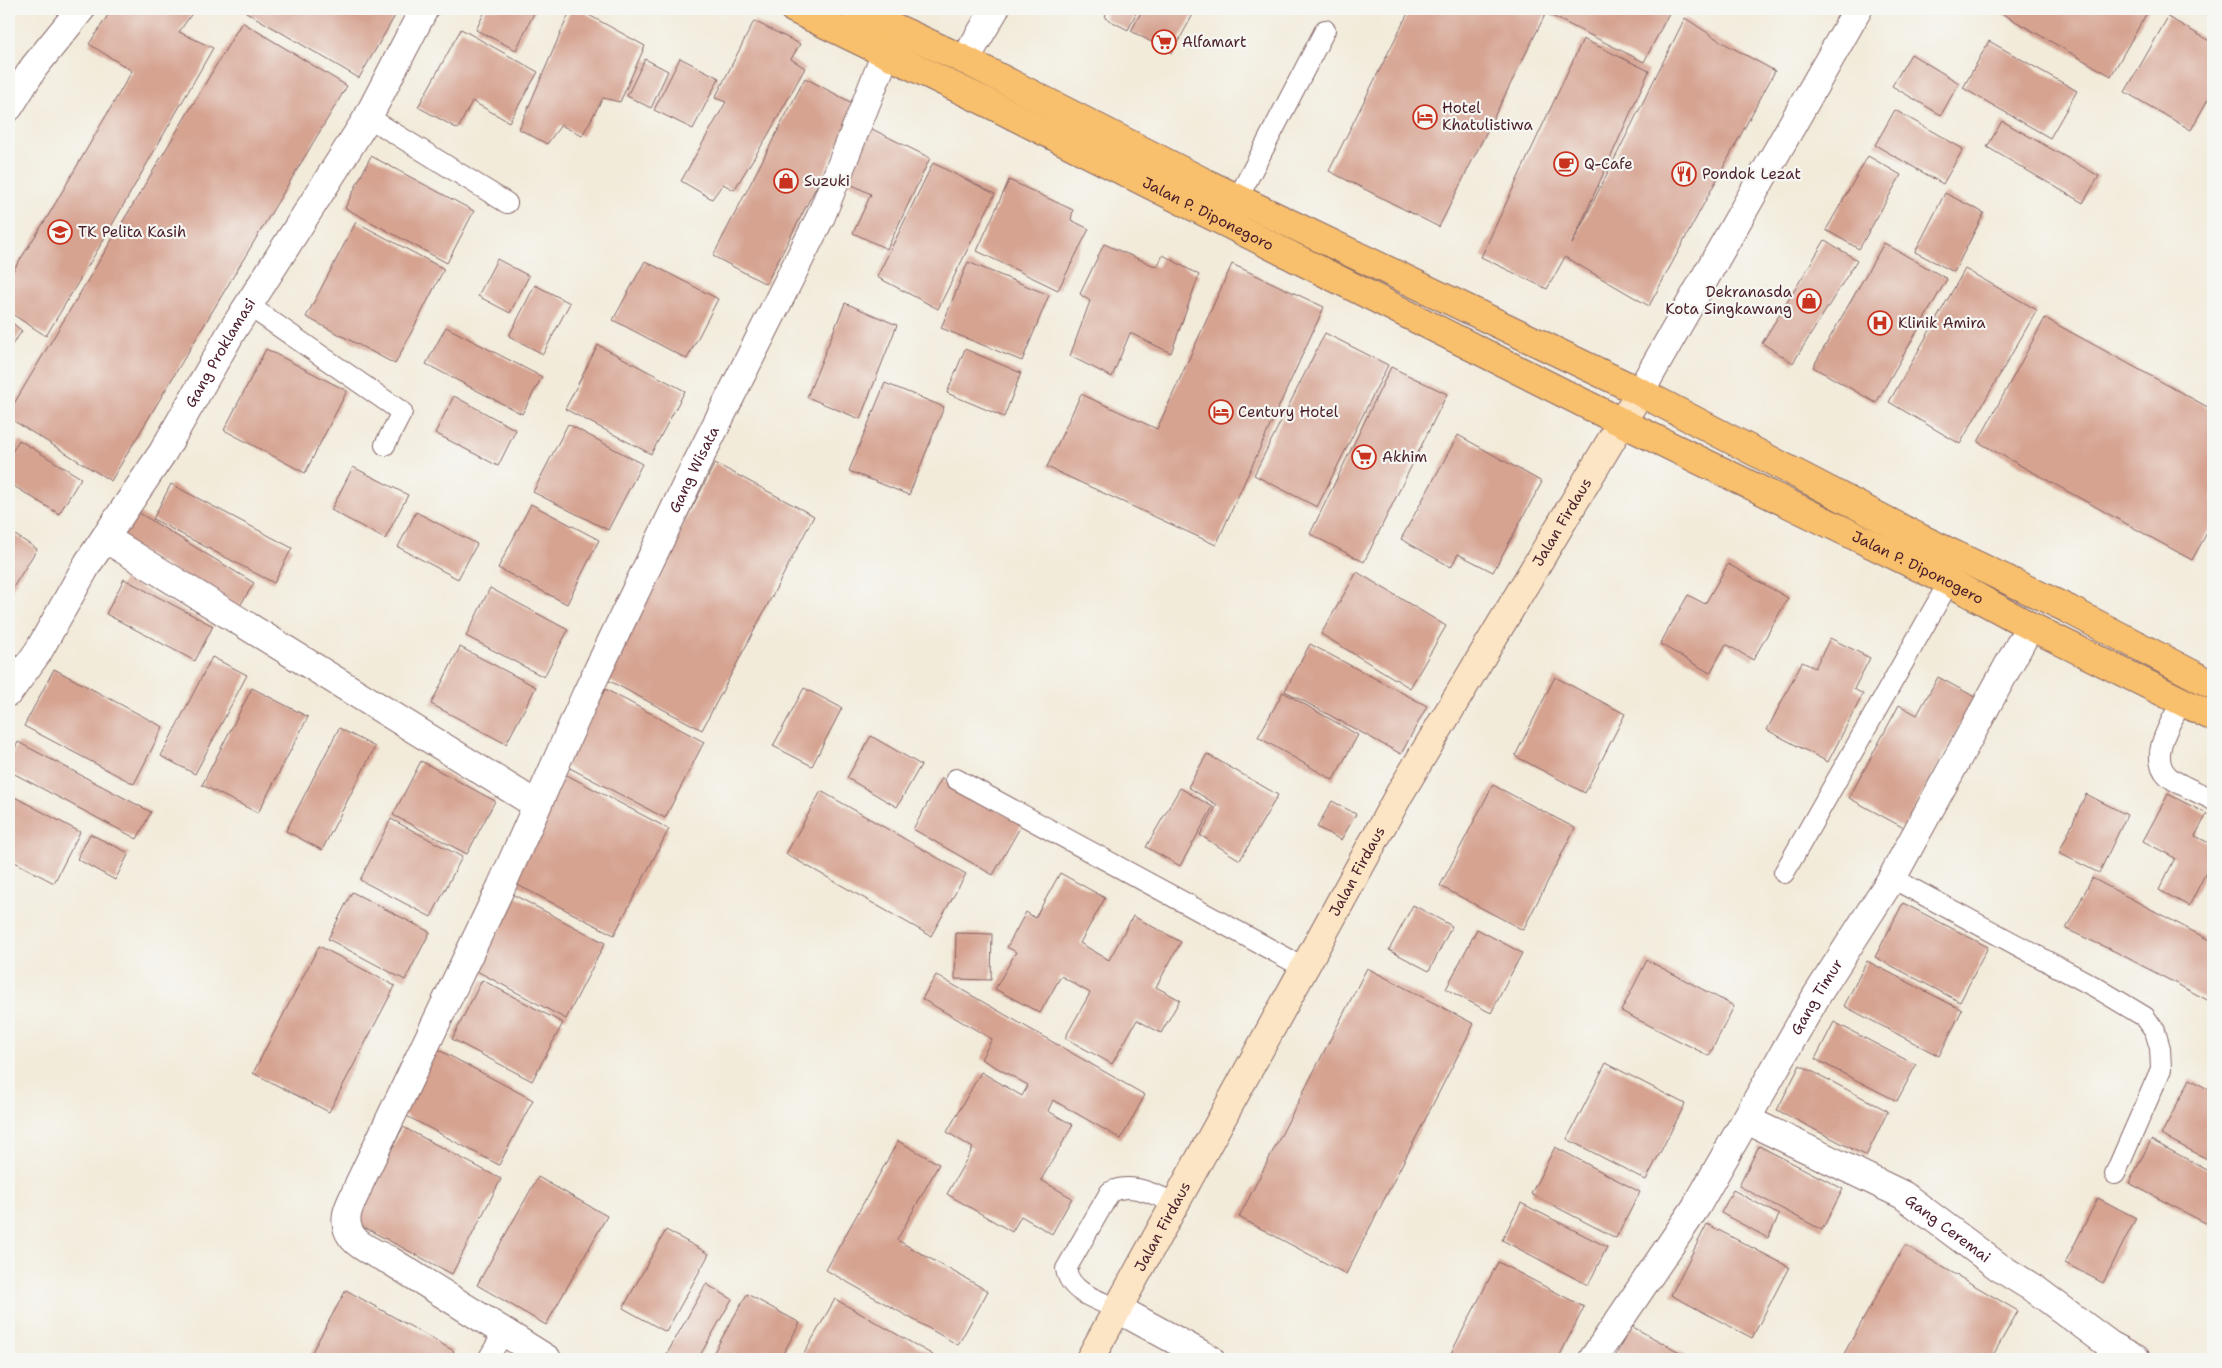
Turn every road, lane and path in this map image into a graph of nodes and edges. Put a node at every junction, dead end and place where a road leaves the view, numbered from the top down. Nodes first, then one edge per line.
1 (81, 9) edge
2 (424, 9) edge
3 (794, 9) edge
4 (854, 9) edge
5 (995, 9) edge
6 (1858, 9) edge
7 (1325, 30) dead end
8 (886, 53) junction
9 (966, 60) junction
10 (9, 107) edge
11 (368, 117) junction
12 (1238, 198) junction
13 (507, 203) dead end
14 (248, 305) junction
15 (1640, 392) junction
16 (1621, 422) junction
17 (385, 445) dead end
18 (105, 538) junction
19 (1950, 582) junction
20 (2030, 626) junction
21 (2213, 685) edge
22 (9, 692) edge
23 (2182, 701) junction
24 (2213, 717) edge
25 (956, 778) dead end
26 (2213, 800) edge
27 (537, 805) junction
28 (1784, 873) dead end
29 (1892, 878) junction
30 (1305, 968) junction
31 (1747, 1120) junction
32 (2114, 1174) dead end
33 (1176, 1203) junction
34 (1118, 1309) junction
35 (504, 1332) junction
36 (488, 1359) edge
37 (547, 1359) edge
38 (1090, 1359) edge
39 (1210, 1359) edge
40 (1593, 1359) edge
41 (2136, 1359) edge

1 - 10 street
2 - 11 street, Gang Proklamasi
3 - 8 main road, Jalan P. Diponegoro
4 - 9 main road, Jalan P. Diponegoro
5 - 9 street
6 - 15 street
7 - 12 lane
8 - 16 main road, Jalan P. Diponegoro
8 - 27 street, Gang Wisata
9 - 12 main road, Jalan P. Diponegoro
11 - 13 lane
11 - 14 street, Gang Proklamasi
12 - 15 main road, Jalan P. Diponegoro
14 - 17 lane
14 - 18 street, Gang Proklamasi
15 - 16 street, Jalan Firdaus
15 - 21 main road, Jalan P. Diponogero
16 - 19 main road, Jalan P. Diponogero
16 - 30 street, Jalan Firdaus
18 - 22 street, Gang Proklamasi
18 - 27 street
19 - 20 main road, Jalan P. Diponogero
19 - 28 lane
20 - 23 main road, Jalan P. Diponogero
20 - 29 street, Gang Timur
23 - 24 main road, Jalan P. Diponogero
23 - 26 lane
25 - 30 lane
27 - 35 street, Gang Wisata
29 - 31 street, Gang Timur
29 - 32 lane
30 - 33 street, Jalan Firdaus
31 - 40 street, Gang Timur
31 - 41 street, Gang Ceremai
33 - 34 street, Jalan Firdaus
33 - 34 lane
34 - 38 street, Jalan Firdaus
34 - 39 street
35 - 36 lane
35 - 37 street, Gang Wisata

